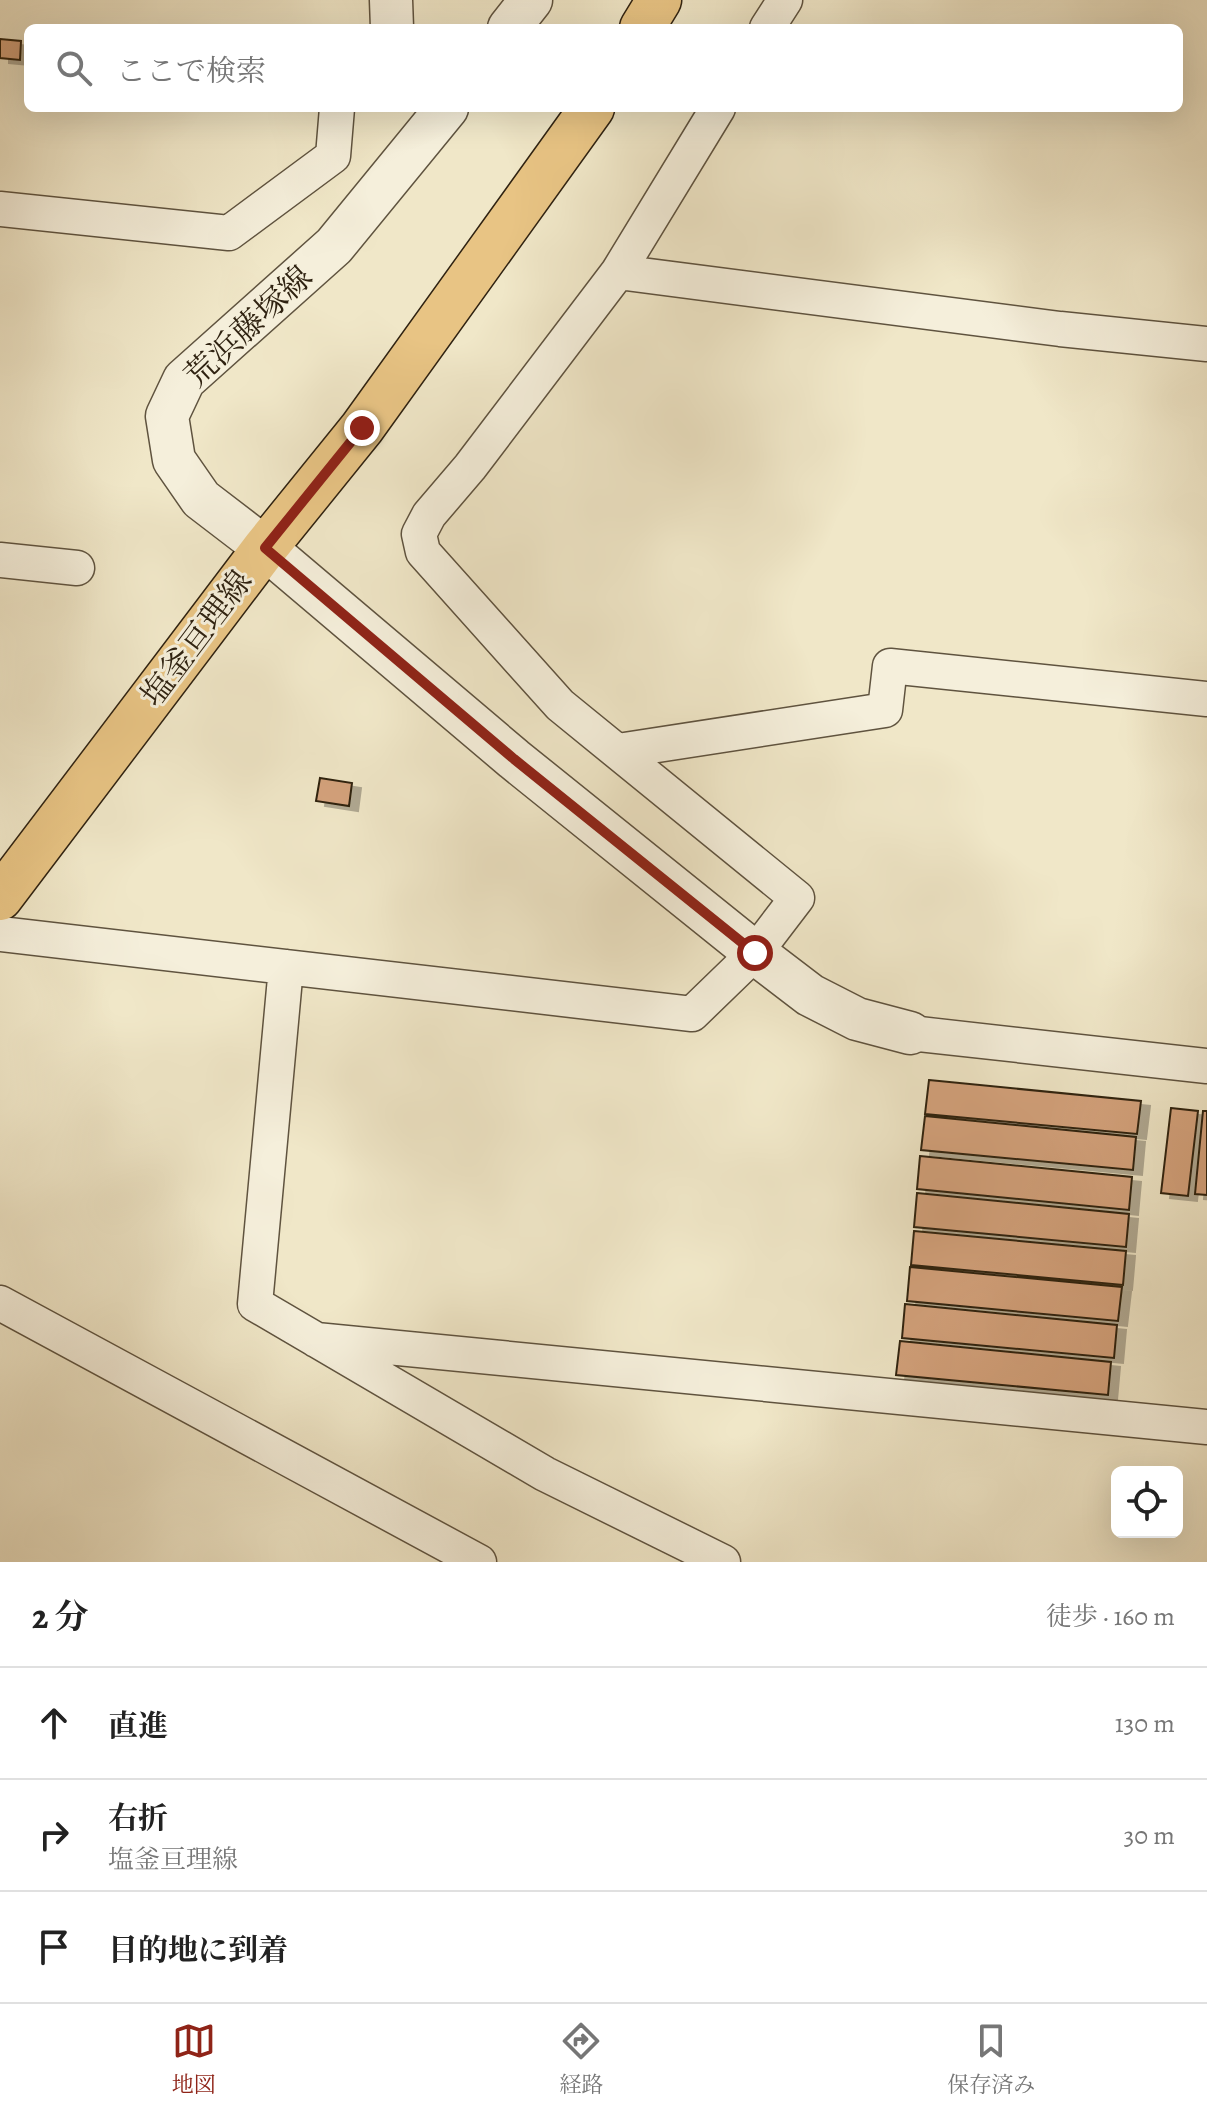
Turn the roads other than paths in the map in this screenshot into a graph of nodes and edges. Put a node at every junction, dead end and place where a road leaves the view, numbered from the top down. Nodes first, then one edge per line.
1 (391, 0) edge
2 (531, 0) edge
3 (659, 0) edge
4 (785, 0) edge
5 (392, 24) edge
6 (512, 24) edge
7 (644, 24) edge
8 (770, 24) edge
9 (337, 112) edge
10 (444, 112) edge
11 (589, 112) edge
12 (716, 112) edge
13 (0, 209) edge
14 (618, 272) junction
15 (1207, 344) edge
16 (265, 548) junction
17 (0, 560) edge
18 (77, 568) dead end
19 (1207, 699) edge
20 (618, 751) junction
21 (0, 898) edge
22 (0, 934) edge
23 (755, 953) junction
24 (286, 967) junction
25 (910, 1033) joint
26 (1207, 1066) edge
27 (0, 1303) edge
28 (316, 1340) junction
29 (1207, 1427) edge
30 (479, 1562) edge
31 (723, 1562) edge

1 - 5 street
2 - 6 street
3 - 7 main road
4 - 8 street
9 - 13 street
10 - 16 street, 荒浜藤塚線
11 - 16 main road, 塩釜亘理線
12 - 14 street
14 - 15 street
14 - 20 street
16 - 21 main road, 塩釜亘理線
16 - 23 street, 荒浜藤塚線
17 - 18 street
19 - 20 street
20 - 23 street
22 - 24 street
23 - 24 street
23 - 25 street, 荒浜藤塚線
24 - 28 street
25 - 26 street
27 - 30 street
28 - 29 street
28 - 31 street

